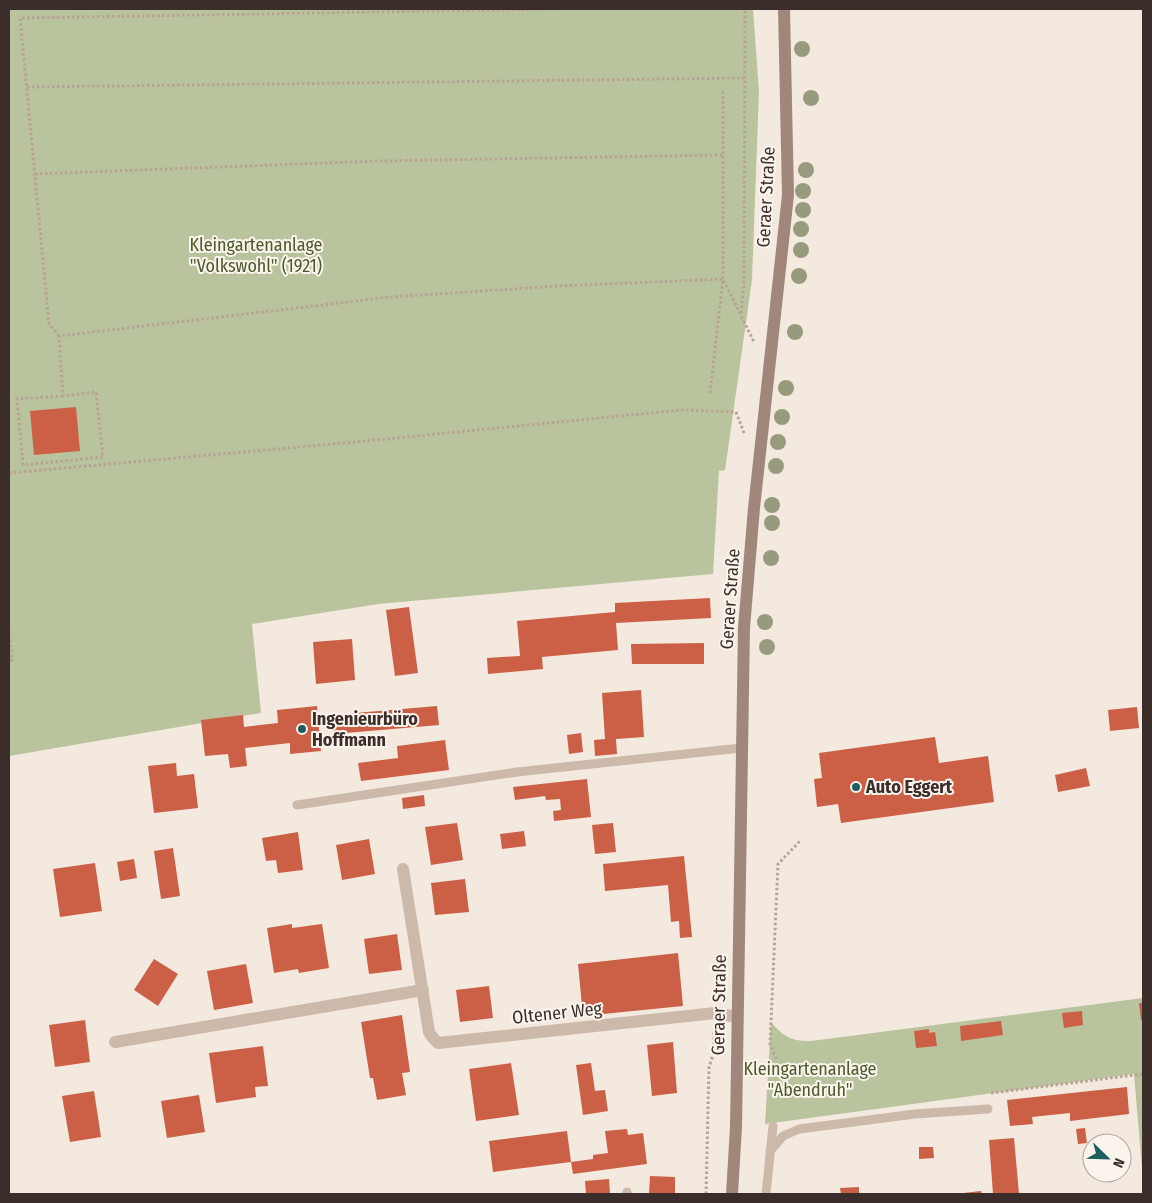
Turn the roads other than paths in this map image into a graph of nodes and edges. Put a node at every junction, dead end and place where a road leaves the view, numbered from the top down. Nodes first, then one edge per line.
1 (784, 9) edge
2 (741, 748) junction
3 (297, 805) dead end
4 (404, 869) dead end
5 (422, 990) junction
6 (736, 1017) junction
7 (115, 1042) dead end
8 (988, 1109) dead end
9 (773, 1126) dead end
10 (770, 1151) junction
11 (732, 1194) edge
12 (766, 1194) edge

1 - 2 main road, Geraer Straße
2 - 3 lane
2 - 6 main road, Geraer Straße
4 - 5 street, Oltener Weg
5 - 6 street, Oltener Weg
5 - 7 street
6 - 11 main road, Geraer Straße
8 - 10 lane
9 - 10 lane
10 - 12 lane

